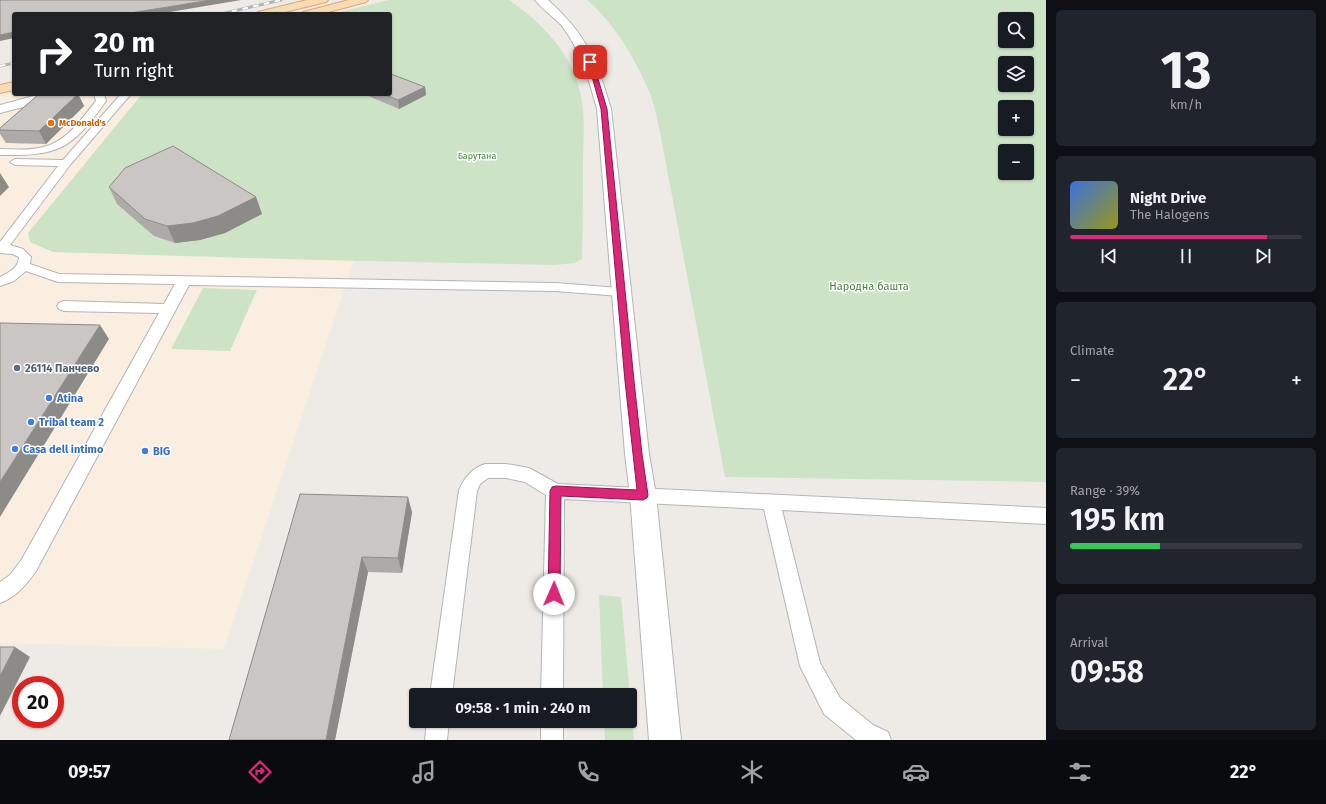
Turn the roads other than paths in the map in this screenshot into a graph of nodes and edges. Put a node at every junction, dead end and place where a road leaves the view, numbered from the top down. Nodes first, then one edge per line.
1 (322, 0) edge
2 (362, 0) edge
3 (541, 0) edge
4 (271, 12) edge
5 (314, 12) edge
6 (12, 73) edge
7 (0, 76) edge
8 (12, 86) edge
9 (0, 89) edge
10 (50, 96) edge
11 (100, 96) edge
12 (124, 96) edge
13 (3, 110) edge
14 (0, 152) edge
15 (0, 162) edge
16 (66, 162) junction
17 (1, 248) edge
18 (23, 266) junction
19 (184, 281) junction
20 (0, 282) edge
21 (620, 292) junction
22 (64, 306) dead end
23 (169, 309) junction
24 (556, 491) junction
25 (643, 495) junction
26 (771, 501) junction
27 (1046, 516) edge
28 (0, 594) edge
29 (442, 688) edge
30 (552, 688) edge
31 (437, 728) edge
32 (552, 728) edge
33 (436, 740) edge
34 (552, 740) edge
35 (665, 740) edge
36 (880, 740) edge

1 - 4 main road
2 - 5 main road
3 - 21 street
6 - 7 main road
8 - 9 main road
10 - 13 street
11 - 14 lane
12 - 16 lane
15 - 16 lane
16 - 17 lane
17 - 18 lane
18 - 19 lane
18 - 20 lane
19 - 21 lane
19 - 23 lane
21 - 25 street
22 - 23 lane
23 - 28 lane
24 - 25 lane
24 - 29 lane
24 - 30 lane
25 - 26 lane
25 - 35 street
26 - 27 lane
26 - 36 lane
31 - 33 lane
32 - 34 lane

